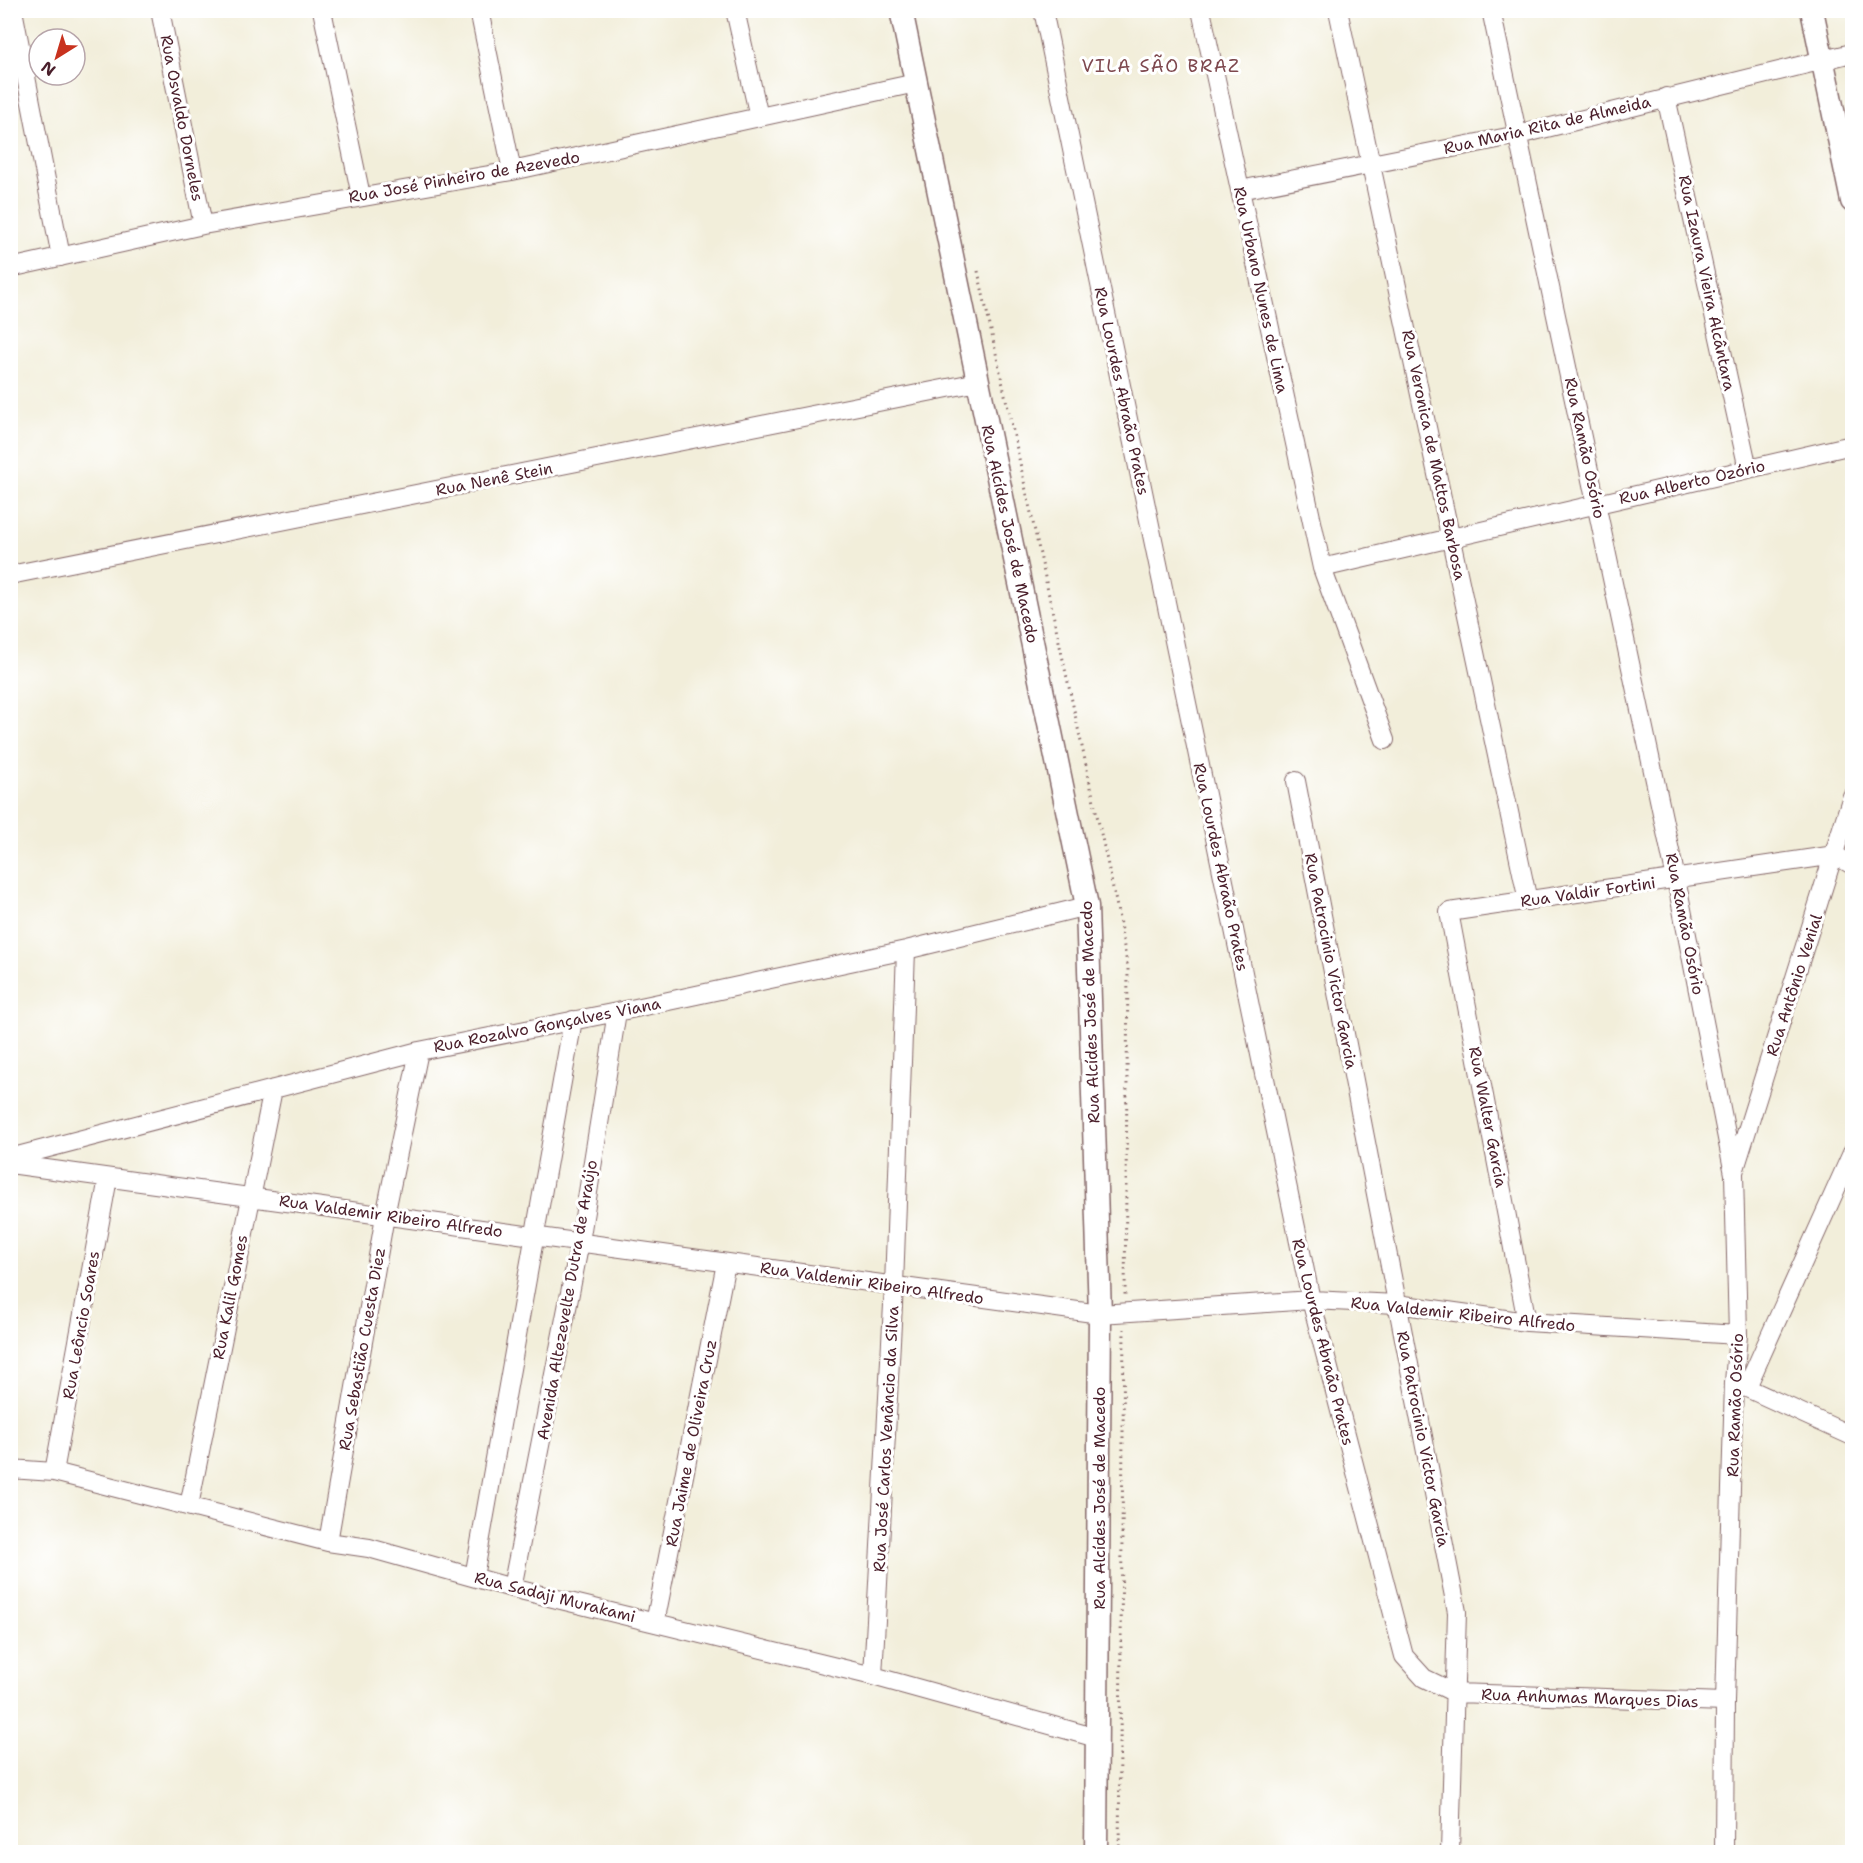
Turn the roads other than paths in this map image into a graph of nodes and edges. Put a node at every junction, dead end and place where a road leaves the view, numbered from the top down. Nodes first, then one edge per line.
1 (13, 10) edge
2 (160, 10) edge
3 (322, 10) edge
4 (479, 10) edge
5 (735, 10) edge
6 (901, 10) edge
7 (1043, 10) edge
8 (1202, 10) edge
9 (1338, 10) edge
10 (1491, 10) edge
11 (1812, 10) edge
12 (1852, 53) edge
13 (1823, 60) junction
14 (916, 83) junction
15 (1666, 97) junction
16 (759, 117) junction
17 (1518, 135) junction
18 (1371, 164) junction
19 (512, 171) junction
20 (1240, 190) junction
21 (361, 196) junction
22 (1852, 201) edge
23 (203, 225) junction
24 (61, 257) junction
25 (10, 267) edge
26 (978, 382) junction
27 (1852, 445) edge
28 (1748, 469) junction
29 (1598, 504) junction
30 (1452, 538) junction
31 (1322, 568) junction
32 (10, 575) edge
33 (1385, 740) dead end
34 (1296, 781) dead end
35 (1852, 795) edge
36 (1835, 855) junction
37 (1852, 865) edge
38 (1676, 879) junction
39 (1528, 900) junction
40 (1088, 906) junction
41 (1449, 912) joint
42 (906, 950) junction
43 (617, 1012) junction
44 (573, 1020) junction
45 (419, 1051) junction
46 (273, 1089) junction
47 (1852, 1153) edge
48 (10, 1158) edge
49 (10, 1164) edge
50 (1734, 1174) junction
51 (108, 1178) junction
52 (250, 1197) junction
53 (385, 1216) junction
54 (535, 1236) junction
55 (580, 1242) junction
56 (726, 1263) junction
57 (894, 1286) junction
58 (1311, 1300) junction
59 (1397, 1304) junction
60 (1100, 1314) junction
61 (1527, 1322) junction
62 (1738, 1335) junction
63 (1741, 1385) junction
64 (1852, 1436) edge
65 (10, 1469) edge
66 (54, 1472) junction
67 (189, 1506) junction
68 (328, 1542) junction
69 (474, 1577) junction
70 (512, 1588) junction
71 (655, 1623) junction
72 (873, 1676) junction
73 (1455, 1693) junction
74 (1725, 1702) junction
75 (1097, 1738) junction
76 (1096, 1852) edge
77 (1450, 1852) edge
78 (1725, 1852) edge

1 - 24 street
2 - 23 street, Rua Osvaldo Dorneles
3 - 21 street
4 - 19 street
5 - 16 street
6 - 14 street, Rua Alcídes José de Macedo
7 - 58 street, Rua Lourdes Abraão Prates
8 - 20 street, Rua Urbano Nunes de Lima
9 - 18 street, Rua Veronica de Mattos Barbosa
10 - 17 street, Rua Ramão Osório
11 - 13 street
12 - 13 street, Rua Maria Rita de Almeida
13 - 15 street, Rua Maria Rita de Almeida
13 - 22 street
14 - 16 street, Rua José Pinheiro de Azevedo
14 - 26 street, Rua Alcídes José de Macedo
15 - 17 street, Rua Maria Rita de Almeida
15 - 28 street, Rua Izaura Vieira Alcântara
16 - 19 street, Rua José Pinheiro de Azevedo
17 - 18 street, Rua Maria Rita de Almeida
17 - 29 street, Rua Ramão Osório
18 - 20 street, Rua Maria Rita de Almeida
18 - 30 street, Rua Veronica de Mattos Barbosa
19 - 21 street, Rua José Pinheiro de Azevedo
20 - 31 street, Rua Urbano Nunes de Lima
21 - 23 street, Rua José Pinheiro de Azevedo
23 - 24 street, Rua José Pinheiro de Azevedo
24 - 25 street, Rua José Pinheiro de Azevedo
26 - 32 street, Rua Nenê Stein
26 - 40 street, Rua Alcídes José de Macedo
27 - 28 street, Rua Alberto Ozório
28 - 29 street, Rua Alberto Ozório
29 - 30 street, Rua Alberto Ozório
29 - 38 street, Rua Ramão Osório
30 - 31 street, Rua Alberto Ozório
30 - 39 street, Rua Veronica de Mattos Barbosa
31 - 33 street, Rua Urbano Nunes de Lima
34 - 59 street, Rua Patrocinio Victor Garcia
35 - 36 street, Rua Antônio Venial
36 - 37 street
36 - 38 street, Rua Valdir Fortini
36 - 50 street, Rua Antônio Venial
38 - 39 street, Rua Valdir Fortini
38 - 50 street, Rua Ramão Osório
39 - 41 street, Rua Valdir Fortini
40 - 42 street, Rua Rozalvo Gonçalves Viana
40 - 60 street, Rua Alcídes José de Macedo
41 - 61 street, Rua Walter Garcia
42 - 43 street, Rua Rozalvo Gonçalves Viana
42 - 57 street, Rua José Carlos Venâncio da Silva
43 - 44 street, Rua Rozalvo Gonçalves Viana
43 - 55 street, Avenida Altezevelte Dutra de Araújo
44 - 45 street, Rua Rozalvo Gonçalves Viana
44 - 54 street
45 - 46 street, Rua Rozalvo Gonçalves Viana
45 - 53 street, Rua Sebastião Cuesta Diez
46 - 48 street, Rua Rozalvo Gonçalves Viana
46 - 52 street, Rua Kalil Gomes
47 - 63 street
49 - 51 street, Rua Valdemir Ribeiro Alfredo
50 - 62 street, Rua Ramão Osório
51 - 52 street, Rua Valdemir Ribeiro Alfredo
51 - 66 street, Rua Leôncio Soares
52 - 53 street, Rua Valdemir Ribeiro Alfredo
52 - 67 street, Rua Kalil Gomes
53 - 54 street, Rua Valdemir Ribeiro Alfredo
53 - 68 street, Rua Sebastião Cuesta Diez
54 - 55 street, Rua Valdemir Ribeiro Alfredo
54 - 69 street
55 - 56 street, Rua Valdemir Ribeiro Alfredo
55 - 70 street, Avenida Altezevelte Dutra de Araújo
56 - 57 street, Rua Valdemir Ribeiro Alfredo
56 - 71 street, Rua Jaime de Oliveira Cruz
57 - 60 street, Rua Valdemir Ribeiro Alfredo
57 - 72 street, Rua José Carlos Venâncio da Silva
58 - 59 street, Rua Valdemir Ribeiro Alfredo
58 - 60 street, Rua Valdemir Ribeiro Alfredo
58 - 73 street, Rua Lourdes Abraão Prates
59 - 61 street, Rua Valdemir Ribeiro Alfredo
59 - 73 street, Rua Patrocinio Victor Garcia
60 - 75 street, Rua Alcídes José de Macedo
61 - 62 street, Rua Valdemir Ribeiro Alfredo
62 - 63 street, Rua Ramão Osório
63 - 64 street
63 - 74 street, Rua Ramão Osório
65 - 66 street, Rua Sadaji Murakami
66 - 67 street, Rua Sadaji Murakami
67 - 68 street, Rua Sadaji Murakami
68 - 69 street, Rua Sadaji Murakami
69 - 70 street, Rua Sadaji Murakami
70 - 71 street, Rua Sadaji Murakami
71 - 72 street, Rua Sadaji Murakami
72 - 75 street, Rua Sadaji Murakami
73 - 74 street, Rua Anhumas Marques Dias
73 - 77 street, Rua Patrocinio Victor Garcia
74 - 78 street, Rua Ramão Osório
75 - 76 street, Rua Alcídes José de Macedo

